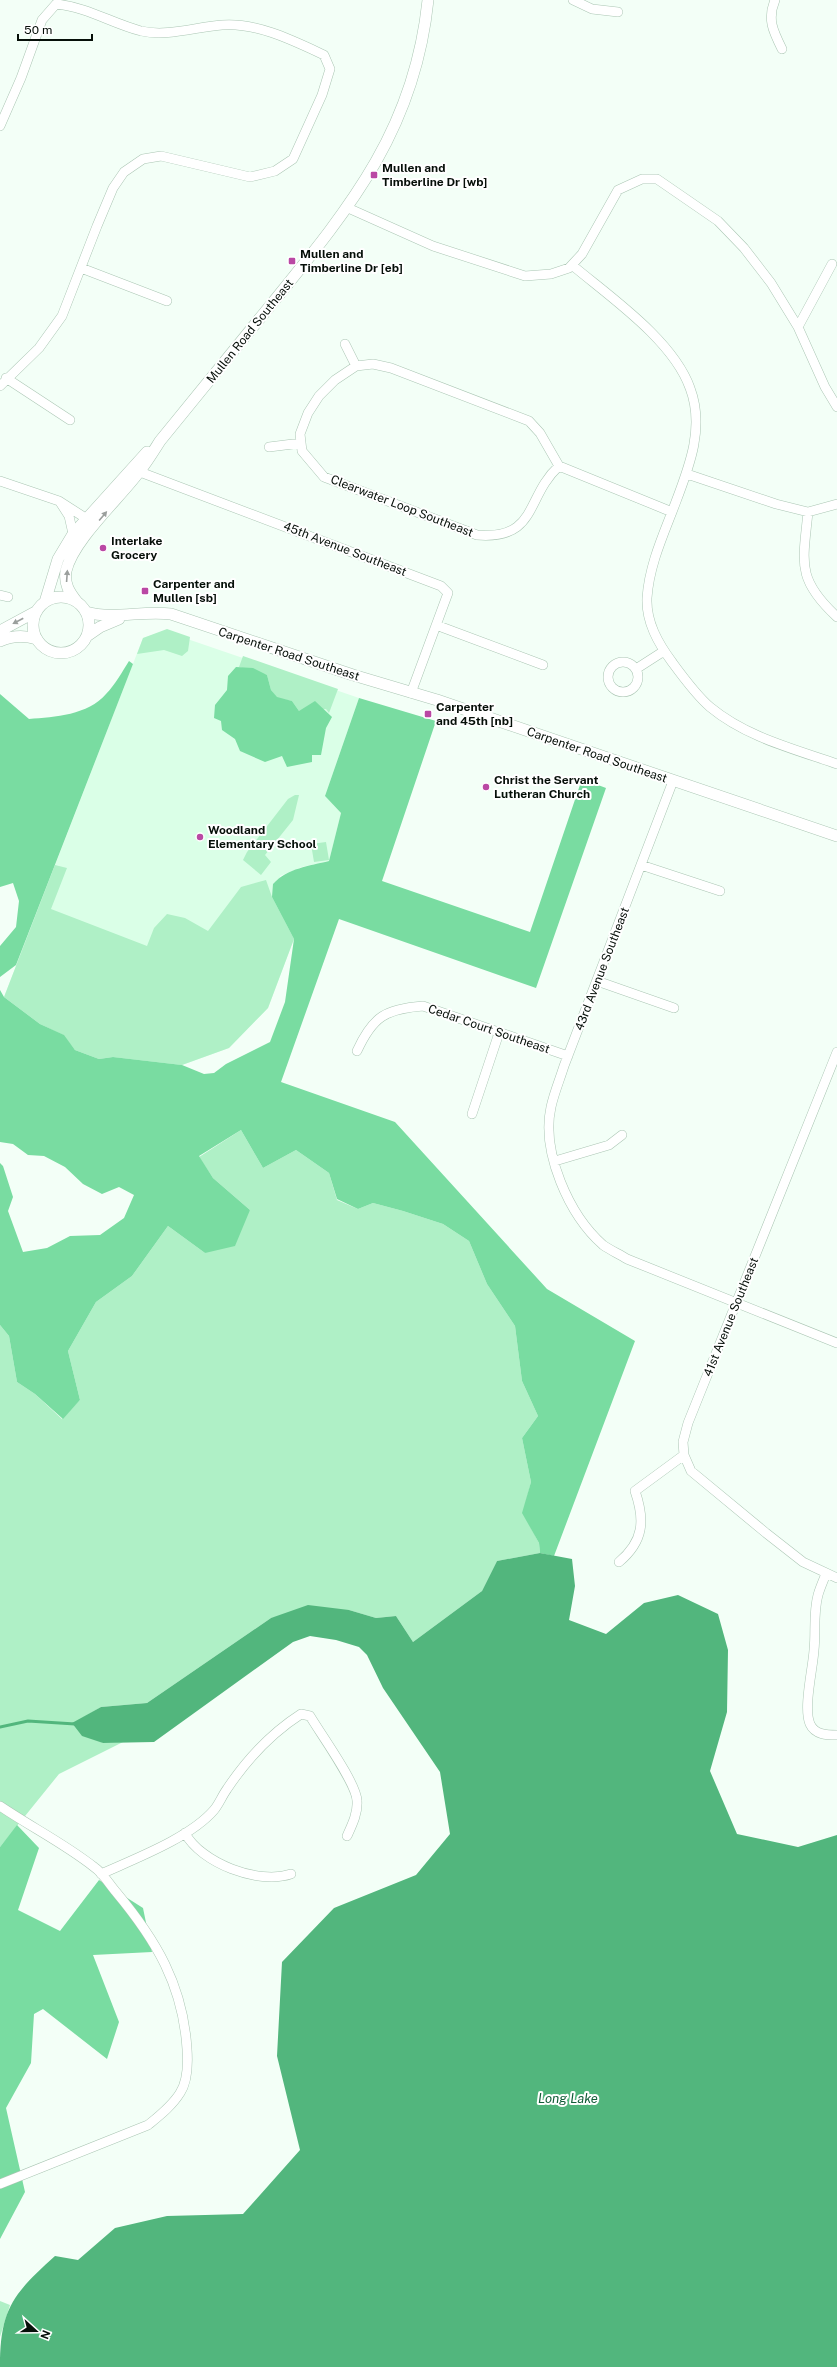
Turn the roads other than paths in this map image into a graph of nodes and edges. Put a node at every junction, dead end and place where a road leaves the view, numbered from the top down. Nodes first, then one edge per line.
1 (428, 0) edge
2 (573, 0) edge
3 (776, 0) edge
4 (618, 12) dead end
5 (782, 49) dead end
6 (0, 126) edge
7 (348, 208) junction
8 (832, 264) dead end
9 (572, 265) junction
10 (81, 268) junction
11 (167, 301) dead end
12 (798, 327) junction
13 (345, 344) dead end
14 (356, 366) junction
15 (6, 378) junction
16 (0, 386) edge
17 (837, 407) edge
18 (70, 420) dead end
19 (160, 441) junction
20 (301, 442) junction
21 (269, 447) dead end
22 (559, 466) junction
23 (140, 472) junction
24 (687, 474) junction
25 (0, 481) edge
26 (59, 501) junction
27 (837, 504) edge
28 (672, 512) junction
29 (808, 512) junction
30 (87, 518) junction
31 (73, 534) junction
32 (75, 549) junction
33 (45, 602) junction
34 (77, 602) junction
35 (37, 611) junction
36 (86, 612) junction
37 (127, 616) junction
38 (837, 617) edge
39 (436, 625) junction
40 (0, 631) edge
41 (87, 636) junction
42 (38, 639) junction
43 (0, 642) edge
44 (664, 651) junction
45 (544, 665) dead end
46 (636, 669) dead end
47 (411, 692) junction
48 (837, 764) edge
49 (673, 781) junction
50 (837, 836) edge
51 (641, 865) junction
52 (720, 891) dead end
53 (597, 982) junction
54 (674, 1008) dead end
55 (499, 1033) junction
56 (357, 1051) dead end
57 (837, 1052) edge
58 (568, 1056) junction
59 (472, 1114) dead end
60 (622, 1135) dead end
61 (555, 1160) junction
62 (737, 1303) junction
63 (837, 1343) edge
64 (684, 1455) junction
65 (619, 1562) dead end
66 (826, 1574) junction
67 (837, 1578) edge
68 (837, 1735) edge
69 (0, 1806) edge
70 (185, 1832) junction
71 (347, 1836) dead end
72 (101, 1874) junction
73 (291, 1874) dead end
74 (0, 2184) edge

1 - 7 street, Mullen Road Southeast
2 - 4 street
3 - 5 street
6 - 10 street
7 - 9 street
7 - 19 street, Mullen Road Southeast
8 - 12 street
9 - 12 street
9 - 24 street
10 - 11 street
10 - 15 street
12 - 17 street
13 - 14 street
14 - 20 street
14 - 22 street
15 - 16 street
15 - 18 street
19 - 23 street, Mullen Road Southeast
19 - 30 street, Mullen Road Southeast
20 - 21 street
20 - 22 street, Clearwater Loop Southeast
22 - 28 street
32 -> 23 street, Mullen Road Southeast
23 - 39 street, 45th Avenue Southeast
24 - 28 street
24 - 29 street
25 - 26 street
26 - 30 street
26 - 31 street
27 - 29 street
28 - 44 street
29 - 38 street
30 - 31 street, Mullen Road Southeast
30 - 32 street
31 - 33 street, Mullen Road Southeast
34 -> 32 street, Mullen Road Southeast
33 - 34 street
33 - 35 street
34 - 36 street
35 -> 40 street
35 - 42 street
36 - 37 street, Carpenter Road Southeast
36 - 41 street
37 - 41 street, Carpenter Road Southeast
37 - 47 street, Carpenter Road Southeast
39 - 45 street
39 - 47 street, 45th Avenue Southeast
41 - 42 street
42 - 43 street
44 - 46 street
44 - 48 street
47 - 49 street, Carpenter Road Southeast
49 - 50 street, Carpenter Road Southeast
49 - 51 street, 43rd Avenue Southeast
51 - 52 street
51 - 53 street, 43rd Avenue Southeast
53 - 54 street
53 - 58 street, 43rd Avenue Southeast
55 - 56 street, Cedar Court Southeast
55 - 58 street, Cedar Court Southeast
55 - 59 street
57 - 62 street, 41st Avenue Southeast
58 - 61 street, 43rd Avenue Southeast
60 - 61 street
61 - 62 street, 43rd Avenue Southeast
62 - 63 street, 43rd Avenue Southeast
62 - 64 street, 41st Avenue Southeast
64 - 65 street
64 - 66 street
66 - 67 street
66 - 68 street
69 - 72 street
70 - 71 street
70 - 72 street
70 - 73 street
72 - 74 street

